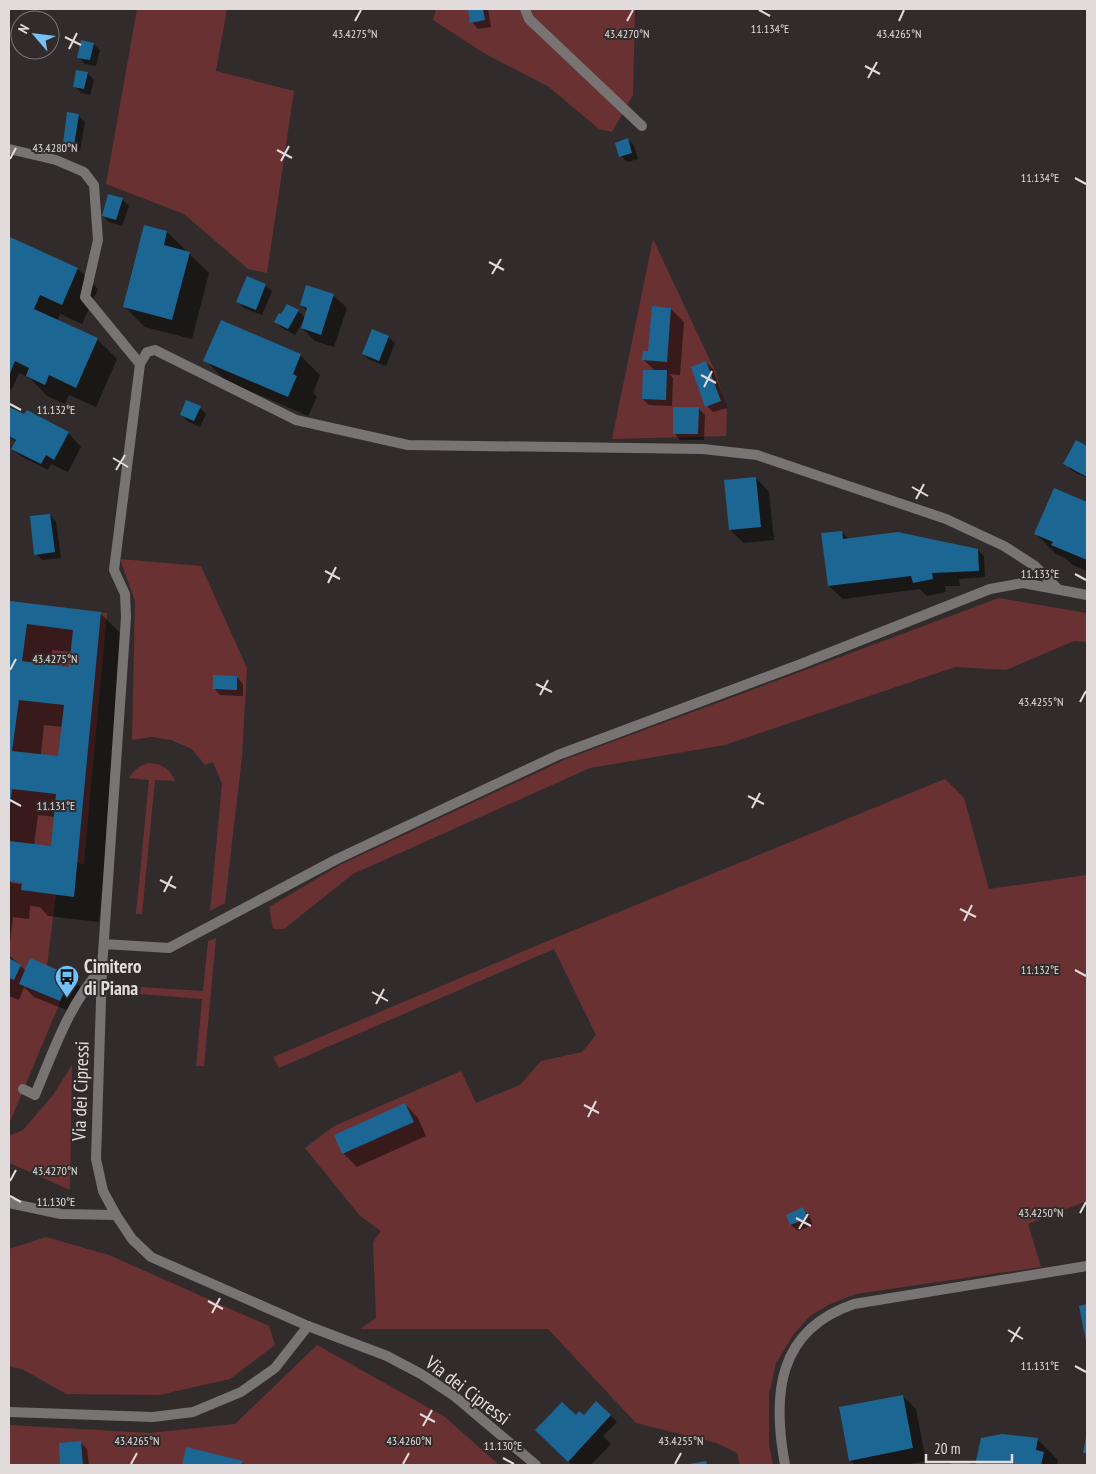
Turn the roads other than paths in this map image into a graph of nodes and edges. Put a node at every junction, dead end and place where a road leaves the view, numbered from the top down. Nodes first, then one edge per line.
1 (525, 9) edge
2 (642, 126) dead end
3 (9, 149) edge
4 (140, 364) junction
5 (1058, 589) junction
6 (1087, 596) edge
7 (104, 944) junction
8 (102, 968) junction
9 (24, 1089) dead end
10 (9, 1203) edge
11 (116, 1215) junction
12 (1087, 1266) edge
13 (308, 1326) junction
14 (9, 1412) edge
15 (536, 1465) edge
16 (785, 1465) edge

1 - 2 street
3 - 4 street
4 - 5 street
4 - 7 street, Via dei Cipressi
5 - 6 street
5 - 7 street
7 - 8 street, Via dei Cipressi
8 - 9 street
8 - 11 street, Via dei Cipressi
10 - 11 street
11 - 13 street, Via dei Cipressi
12 - 16 street
13 - 14 street
13 - 15 street, Via dei Cipressi

